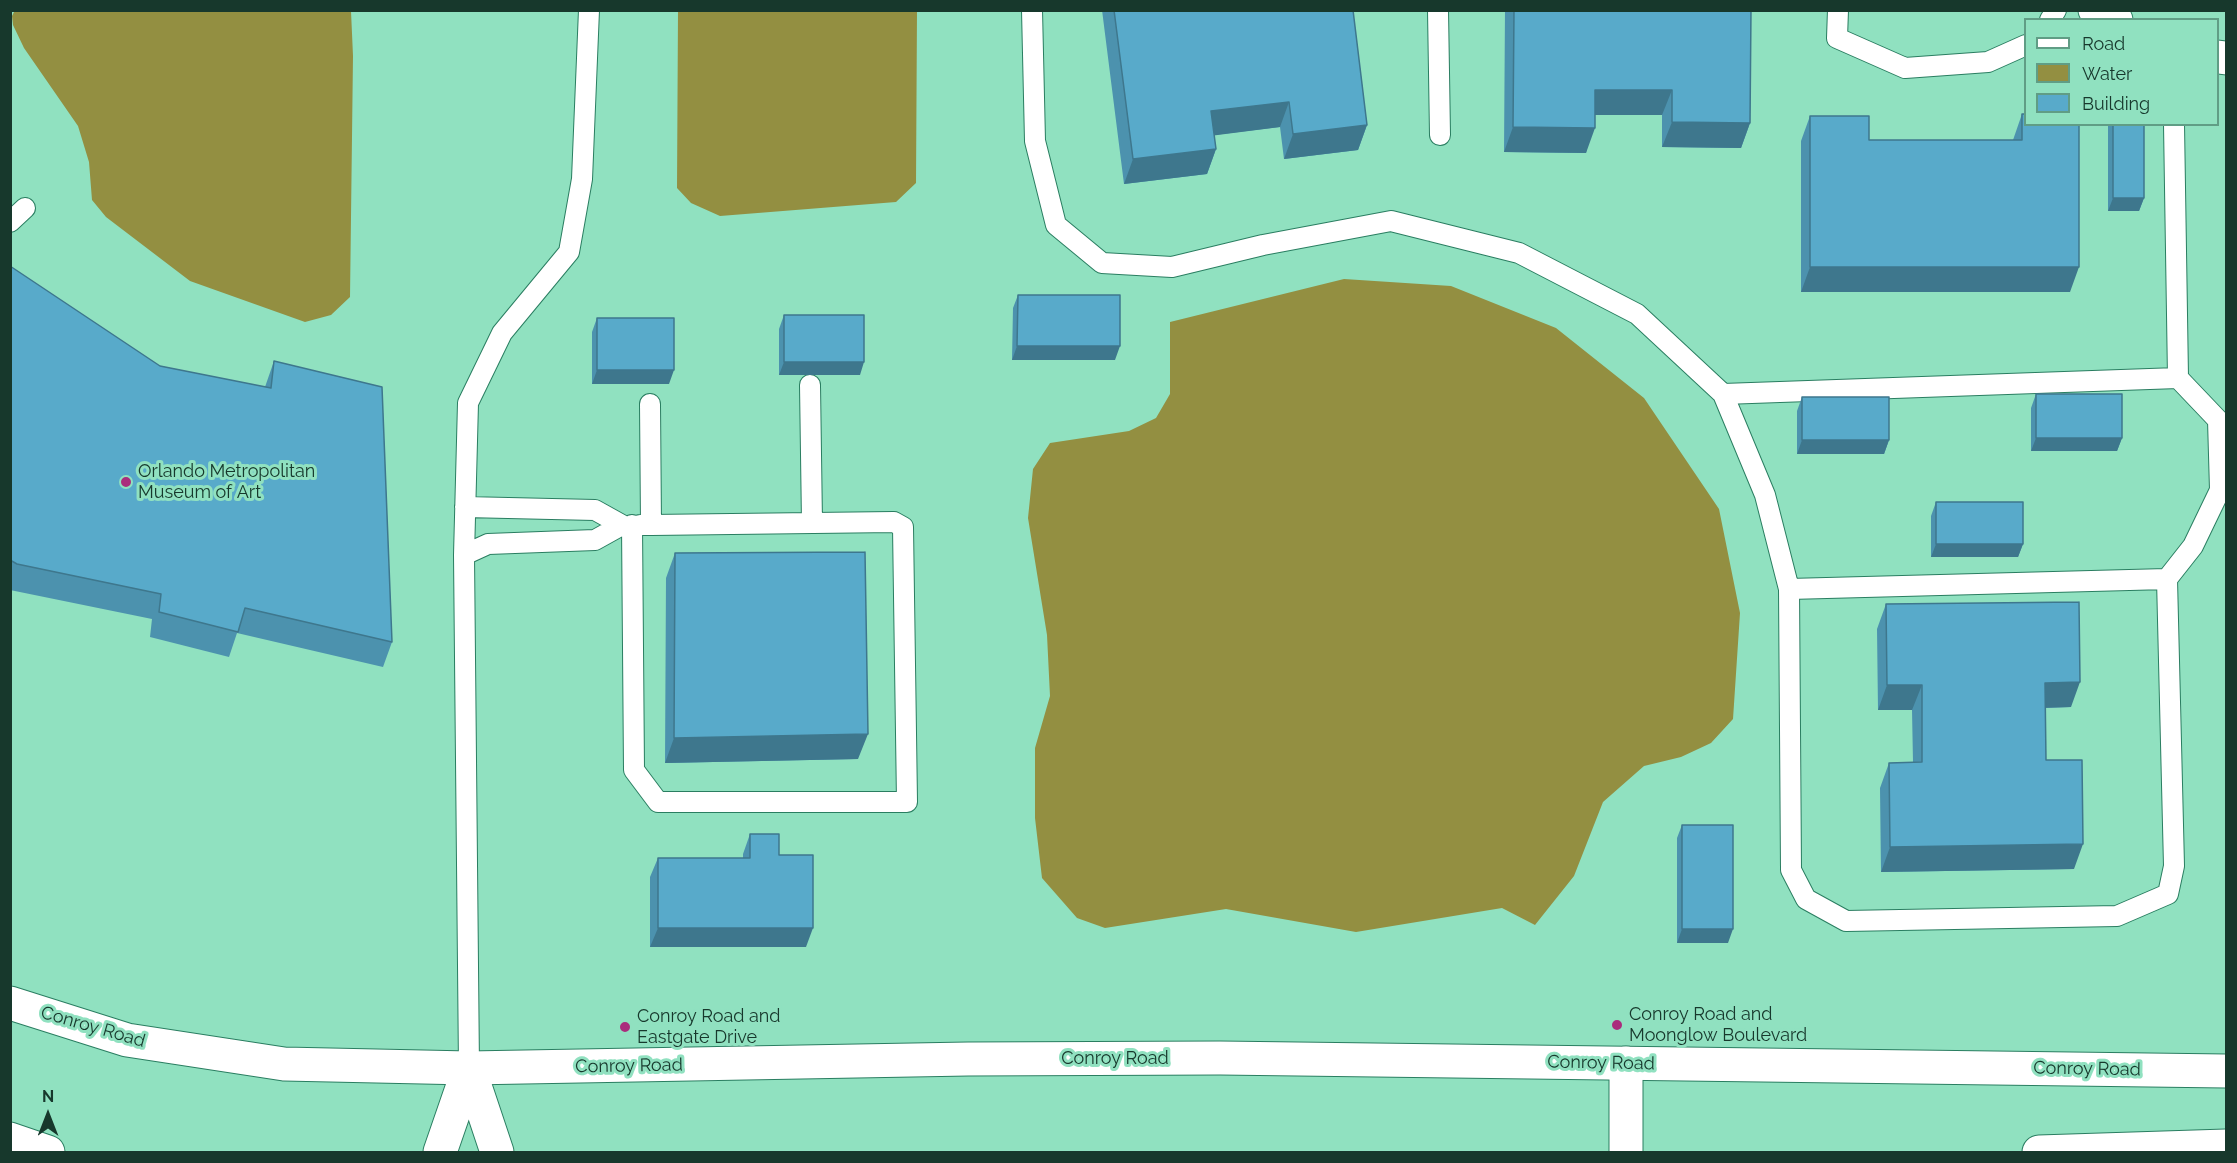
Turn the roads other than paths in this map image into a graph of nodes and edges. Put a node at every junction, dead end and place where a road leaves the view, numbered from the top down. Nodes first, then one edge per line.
1 (589, 10) edge
2 (1032, 10) edge
3 (1438, 10) edge
4 (1838, 10) edge
5 (2095, 10) edge
6 (2112, 18) edge
7 (2024, 45) edge
8 (2174, 126) edge
9 (1440, 135) dead end
10 (2178, 378) junction
11 (810, 385) dead end
12 (1723, 394) junction
13 (650, 404) dead end
14 (465, 507) junction
15 (812, 523) junction
16 (635, 525) junction
17 (464, 555) junction
18 (2167, 579) junction
19 (1789, 589) junction
20 (10, 1003) edge
21 (1626, 1063) junction
22 (469, 1068) junction
23 (2226, 1071) edge
24 (10, 1139) edge
25 (2226, 1146) edge
26 (48, 1152) edge
27 (440, 1152) edge
28 (497, 1152) edge
29 (1626, 1152) edge
30 (2039, 1152) edge

1 - 14 lane
2 - 12 lane
3 - 9 lane
4 - 7 lane
5 - 6 main road
8 - 10 lane
10 - 12 lane
10 - 18 lane
11 - 15 lane
12 - 19 lane
13 - 16 lane
14 - 16 lane
14 - 17 lane
15 - 16 lane
15 - 16 lane
16 - 17 lane
17 - 22 lane
18 - 19 lane
18 - 19 lane
20 - 22 main road, Conroy Road
21 - 22 main road, Conroy Road
21 - 23 main road, Conroy Road
21 - 29 main road
22 - 27 main road
22 - 28 main road
24 - 26 main road
25 - 30 main road

